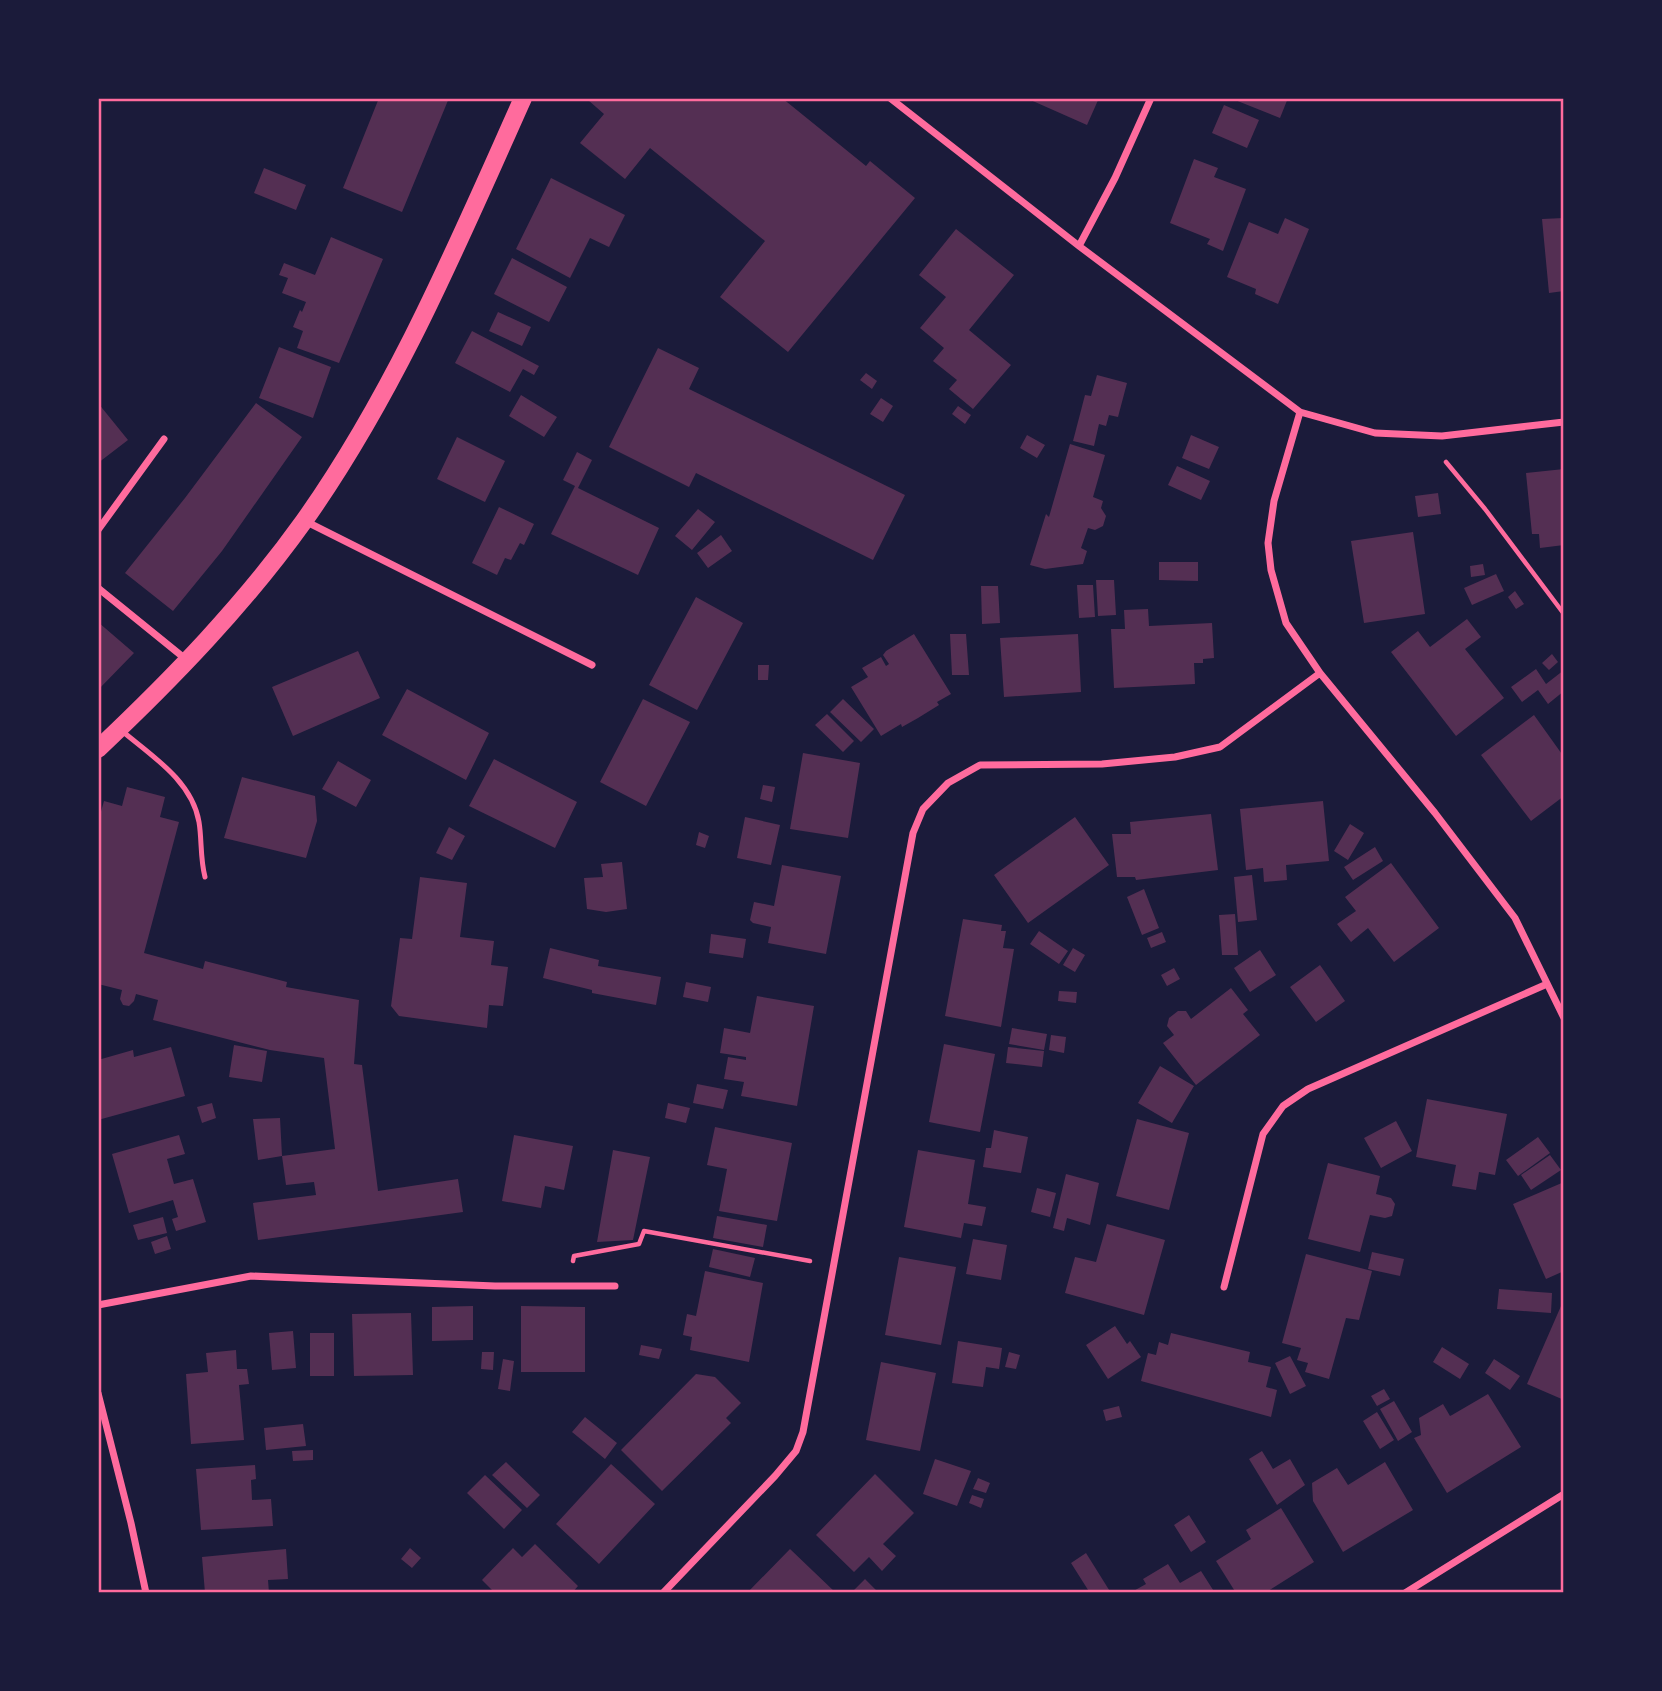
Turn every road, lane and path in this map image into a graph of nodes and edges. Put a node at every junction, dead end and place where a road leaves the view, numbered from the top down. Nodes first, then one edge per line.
1 (523, 98) edge
2 (890, 98) edge
3 (1151, 98) edge
4 (1080, 246) junction
5 (1300, 412) junction
6 (1564, 422) edge
7 (1423, 434) junction
8 (164, 439) dead end
9 (304, 521) junction
10 (98, 530) edge
11 (98, 588) edge
12 (1564, 614) edge
13 (188, 662) junction
14 (592, 665) dead end
15 (1320, 673) junction
16 (120, 729) junction
17 (98, 750) edge
18 (205, 877) dead end
19 (1548, 984) junction
20 (1564, 1018) edge
21 (835, 1265) junction
22 (615, 1286) dead end
23 (565, 1287) junction
24 (1224, 1287) dead end
25 (98, 1305) edge
26 (98, 1393) edge
27 (1564, 1494) edge
28 (146, 1593) edge
29 (663, 1593) edge
30 (1405, 1593) edge

1 - 9 main road
2 - 4 street
3 - 4 street
4 - 5 street
5 - 7 street
5 - 15 street
6 - 7 street
7 - 12 path
8 - 10 street
9 - 13 main road
9 - 14 street
11 - 13 street
13 - 16 main road
15 - 19 street
15 - 21 street
16 - 17 main road
16 - 18 lane
19 - 20 street
19 - 24 street
21 - 23 path
21 - 29 street
22 - 23 street
23 - 25 street
26 - 28 street
27 - 30 street

